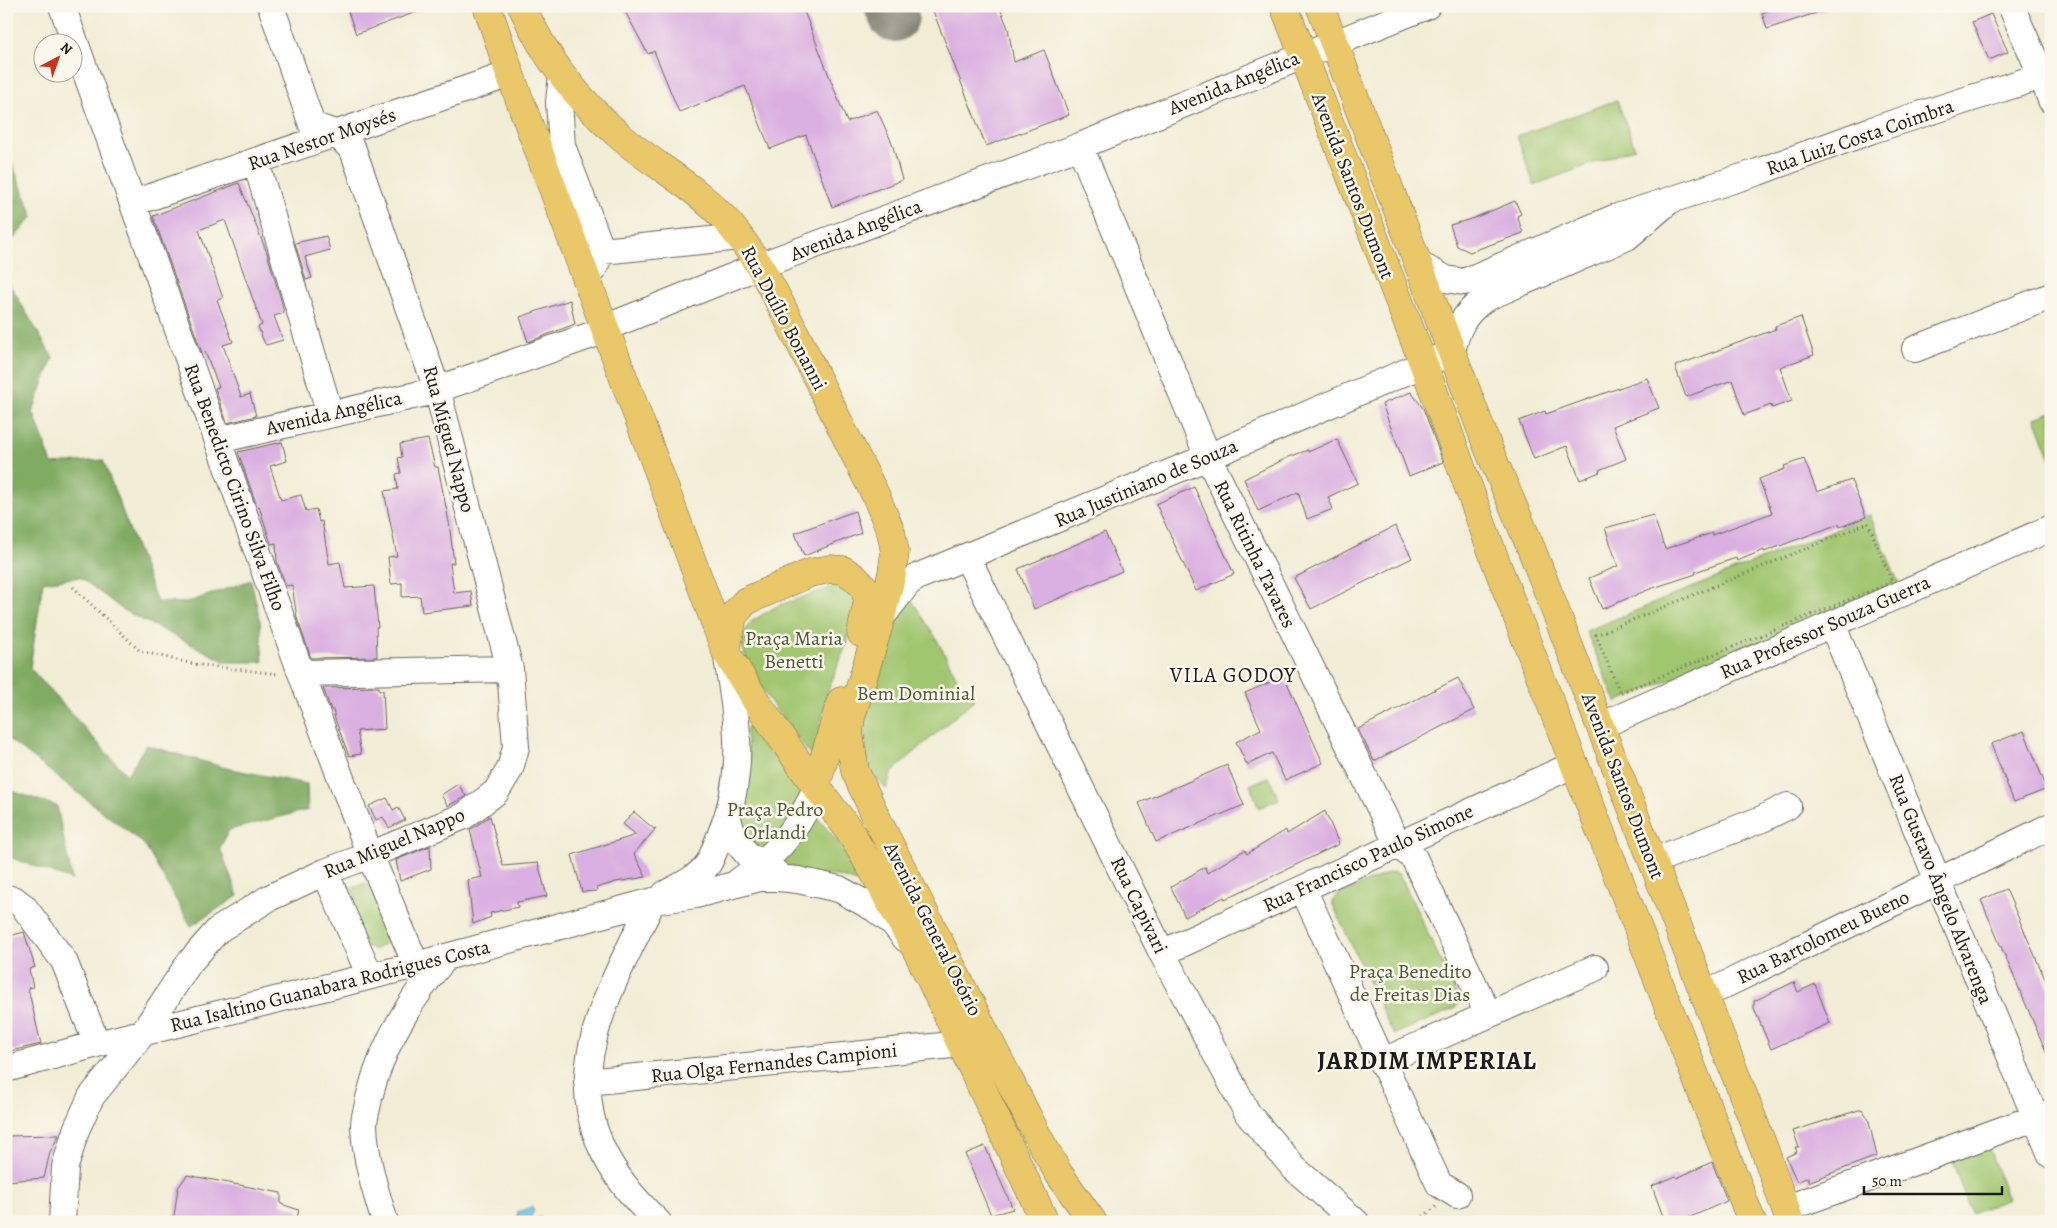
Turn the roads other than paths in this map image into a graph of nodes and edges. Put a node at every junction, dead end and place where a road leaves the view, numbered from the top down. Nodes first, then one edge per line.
1 (62, 6) edge
2 (271, 6) edge
3 (486, 6) edge
4 (522, 6) edge
5 (1284, 6) edge
6 (1320, 6) edge
7 (1427, 6) edge
8 (2010, 6) edge
9 (1333, 43) junction
10 (1303, 55) junction
11 (510, 74) junction
12 (2046, 74) edge
13 (562, 75) junction
14 (2051, 100) edge
15 (530, 126) junction
16 (337, 134) junction
17 (562, 146) junction
18 (1080, 146) junction
19 (256, 162) junction
20 (133, 203) junction
21 (1623, 227) junction
22 (740, 237) junction
23 (602, 251) junction
24 (1420, 265) junction
25 (759, 266) junction
26 (588, 280) junction
27 (2051, 296) edge
28 (606, 330) junction
29 (1914, 349) dead end
30 (1452, 352) junction
31 (1424, 365) junction
32 (437, 389) junction
33 (330, 414) junction
34 (218, 440) junction
35 (1208, 457) junction
36 (2051, 528) edge
37 (967, 557) junction
38 (881, 618) junction
39 (1832, 624) junction
40 (726, 652) junction
41 (851, 666) junction
42 (510, 669) junction
43 (302, 673) junction
44 (851, 717) junction
45 (1600, 726) junction
46 (1574, 764) junction
47 (816, 786) junction
48 (1788, 806) dead end
49 (728, 818) junction
50 (2051, 826) edge
51 (1398, 845) junction
52 (370, 855) junction
53 (1653, 861) junction
54 (762, 865) junction
55 (325, 872) junction
56 (798, 880) junction
57 (1938, 881) junction
58 (730, 887) junction
59 (1303, 889) junction
60 (6, 898) edge
61 (653, 901) junction
62 (1162, 953) junction
63 (920, 955) junction
64 (445, 958) junction
65 (406, 967) junction
66 (1596, 968) dead end
67 (370, 976) junction
68 (1704, 996) junction
69 (404, 1013) junction
70 (1488, 1014) junction
71 (143, 1033) junction
72 (97, 1044) junction
73 (962, 1044) junction
74 (1381, 1062) junction
75 (6, 1069) edge
76 (587, 1082) junction
77 (2043, 1115) edge
78 (2051, 1155) edge
79 (1457, 1195) dead end
80 (1788, 1215) edge
81 (1036, 1217) edge
82 (62, 1222) edge
83 (386, 1222) edge
84 (658, 1222) edge
85 (1092, 1222) edge
86 (1356, 1222) edge
87 (1752, 1222) edge

1 - 20 street, Rua Benedicto Cirino Silva Filho
2 - 16 street
3 - 11 main road, Avenida General Osório
4 - 13 main road, Rua Duílio Bonanni
5 - 10 main road, Avenida Santos Dumont
6 - 9 main road, Avenida Santos Dumont
7 - 9 street, Avenida Angélica
8 - 12 street
9 - 10 street, Avenida Angélica
9 - 24 main road, Avenida Santos Dumont
10 - 18 street, Avenida Angélica
10 - 31 main road, Avenida Santos Dumont
11 - 15 main road, Avenida General Osório
11 - 16 street, Rua Nestor Moysés
12 - 14 street
12 - 21 street, Rua Luiz Costa Coimbra
13 - 17 street
13 - 22 main road, Rua Duílio Bonanni
15 - 17 street
15 - 26 main road, Avenida General Osório
16 - 19 street, Rua Nestor Moysés
16 - 32 street, Rua Miguel Nappo
17 - 23 street
18 - 25 street, Avenida Angélica
18 - 35 street, Rua Ritinha Tavares
19 - 20 street, Rua Nestor Moysés
19 - 33 street
20 - 34 street, Rua Benedicto Cirino Silva Filho
21 - 24 street, Rua Luiz Costa Coimbra
21 - 30 street, Rua Luiz Costa Coimbra
22 - 23 street
22 - 25 main road, Rua Duílio Bonanni
23 - 26 street
24 - 30 main road, Avenida Santos Dumont
25 - 28 street, Avenida Angélica
25 - 38 main road, Rua Duílio Bonanni
26 - 28 main road, Avenida General Osório
27 - 29 street
28 - 32 street, Avenida Angélica
28 - 40 main road, Avenida General Osório
30 - 31 street
30 - 45 main road, Avenida Santos Dumont
31 - 35 street, Rua Justiniano de Souza
31 - 46 main road, Avenida Santos Dumont
32 - 33 street, Avenida Angélica
32 - 42 street, Rua Miguel Nappo
33 - 34 street, Avenida Angélica
34 - 43 street, Rua Benedicto Cirino Silva Filho
35 - 37 street, Rua Justiniano de Souza
35 - 51 street, Rua Ritinha Tavares
36 - 39 street, Rua Professor Souza Guerra
37 - 38 street, Rua Justiniano de Souza
37 - 62 street, Rua Capivari
38 - 41 main road
38 - 44 main road, Avenida General Osório
39 - 45 street, Rua Professor Souza Guerra
39 - 57 street, Rua Gustavo Ângelo Alvarenga
40 - 41 main road
40 - 47 main road, Avenida General Osório
40 - 49 street, Rua Isaltino Guanabara Rodrigues Costa
41 - 44 main road
41 - 47 main road
42 - 43 street
42 - 52 street, Rua Miguel Nappo
43 - 52 street, Rua Benedicto Cirino Silva Filho
44 - 85 main road, Avenida General Osório
45 - 53 main road, Avenida Santos Dumont
46 - 51 street, Rua Francisco Paulo Simone
46 - 87 main road, Avenida Santos Dumont
47 - 54 street, Rua Isaltino Guanabara Rodrigues Costa
47 - 63 main road, Avenida General Osório
48 - 53 street
49 - 54 street
49 - 61 street, Rua Isaltino Guanabara Rodrigues Costa
50 - 57 street, Rua Bartolomeu Bueno
51 - 59 street, Rua Francisco Paulo Simone
51 - 70 street
52 - 55 street, Rua Miguel Nappo
52 - 65 street, Rua Benedicto Cirino Silva Filho
53 - 68 main road, Avenida Santos Dumont
54 - 56 street
54 - 58 street, Rua Isaltino Guanabara Rodrigues Costa
55 - 67 street
55 - 71 street, Rua Miguel Nappo
56 - 58 street, Rua Isaltino Guanabara Rodrigues Costa
56 - 63 street, Rua Isaltino Guanabara Rodrigues Costa
57 - 68 street, Rua Bartolomeu Bueno
57 - 77 street, Rua Gustavo Ângelo Alvarenga
58 - 61 street, Rua Isaltino Guanabara Rodrigues Costa
59 - 62 street, Rua Francisco Paulo Simone
59 - 74 street
60 - 72 street
61 - 64 street, Rua Isaltino Guanabara Rodrigues Costa
61 - 76 street
62 - 86 street, Rua Capivari
63 - 73 main road, Avenida General Osório
64 - 65 street, Rua Isaltino Guanabara Rodrigues Costa
64 - 69 street
65 - 67 street, Rua Isaltino Guanabara Rodrigues Costa
65 - 69 street, Rua Benedicto Cirino Silva Filho
66 - 70 street
67 - 71 street, Rua Isaltino Guanabara Rodrigues Costa
68 - 80 main road, Avenida Santos Dumont
69 - 83 street
70 - 74 street
71 - 72 street, Rua Isaltino Guanabara Rodrigues Costa
71 - 82 street, Rua Miguel Nappo
72 - 75 street, Rua Isaltino Guanabara Rodrigues Costa
73 - 76 street, Rua Olga Fernandes Campioni
73 - 81 main road, Avenida General Osório
74 - 79 street
76 - 84 street
77 - 78 street, Rua Gustavo Ângelo Alvarenga
77 - 80 street

